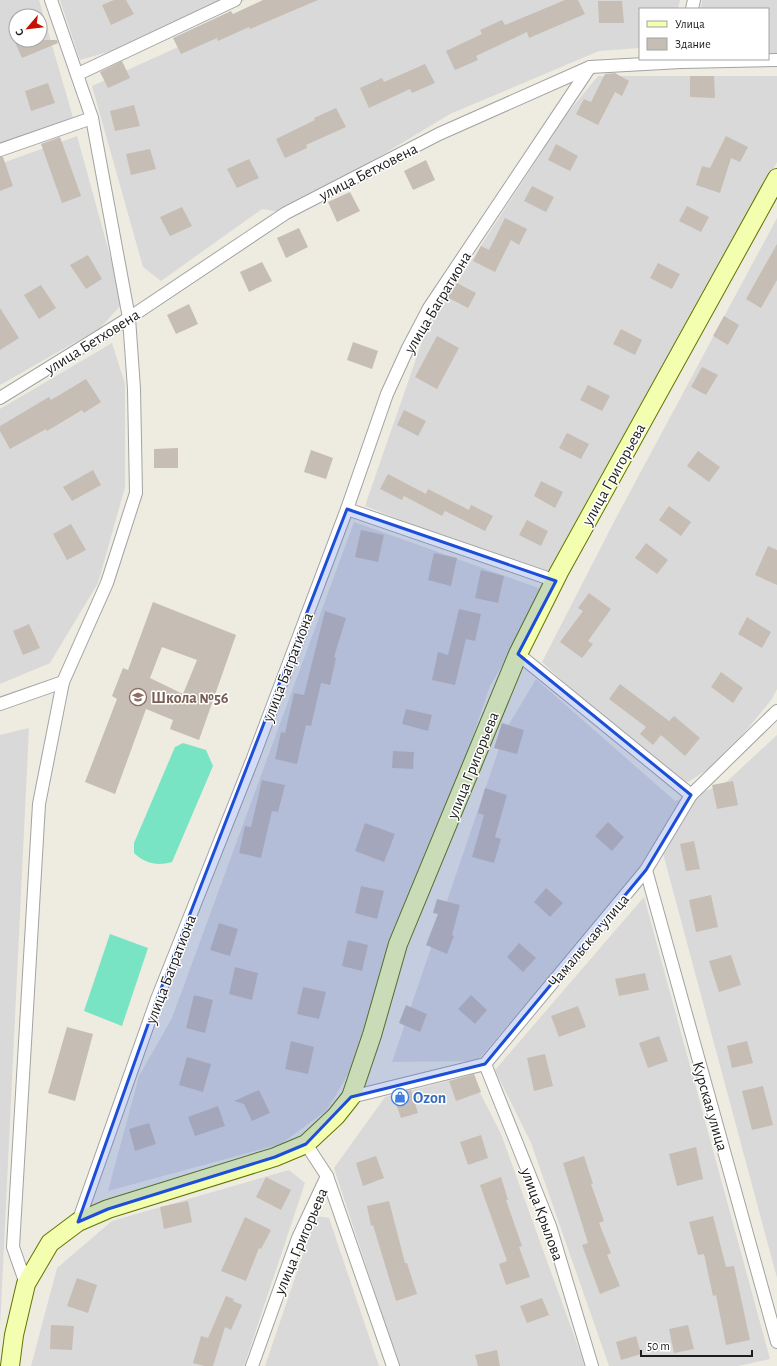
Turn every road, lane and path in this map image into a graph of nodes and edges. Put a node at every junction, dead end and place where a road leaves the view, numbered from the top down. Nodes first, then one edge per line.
1 (51, 0) edge
2 (235, 0) edge
3 (681, 60) edge
4 (777, 60) edge
5 (590, 67) junction
6 (78, 74) junction
7 (92, 118) junction
8 (0, 150) edge
9 (777, 178) edge
10 (129, 318) junction
11 (0, 398) edge
12 (347, 509) junction
13 (556, 581) junction
14 (518, 654) junction
15 (63, 682) junction
16 (0, 704) edge
17 (777, 711) edge
18 (691, 795) junction
19 (646, 870) junction
20 (485, 1064) junction
21 (351, 1097) junction
22 (306, 1144) junction
23 (327, 1176) junction
24 (78, 1222) junction
25 (26, 1284) junction
26 (7, 1335) edge
27 (777, 1342) edge
28 (10, 1366) edge
29 (252, 1366) edge
30 (393, 1366) edge
31 (592, 1366) edge

1 - 6 street
2 - 6 street
3 - 4 street, улица Бетховена
3 - 5 street, улица Бетховена
5 - 10 street, улица Бетховена
5 - 12 street, улица Багратиона
6 - 7 street
7 - 8 street
7 - 10 street
9 - 13 main road, улица Григорьева
10 - 11 street, улица Бетховена
10 - 15 street
12 - 13 street
12 - 24 street, улица Багратиона
13 - 14 main road, улица Григорьева
14 - 18 street
14 - 21 main road, улица Григорьева
15 - 16 street
15 - 25 street
17 - 18 street, Чамальская улица
18 - 19 street, Чамальская улица
19 - 20 street, Чамальская улица
19 - 27 street, Курская улица
20 - 21 street
20 - 31 street, улица Крылова
21 - 22 main road, улица Григорьева
22 - 23 street, улица Григорьева
22 - 24 main road
23 - 29 street, улица Григорьева
23 - 30 street
24 - 25 main road
25 - 26 main road
26 - 28 main road

